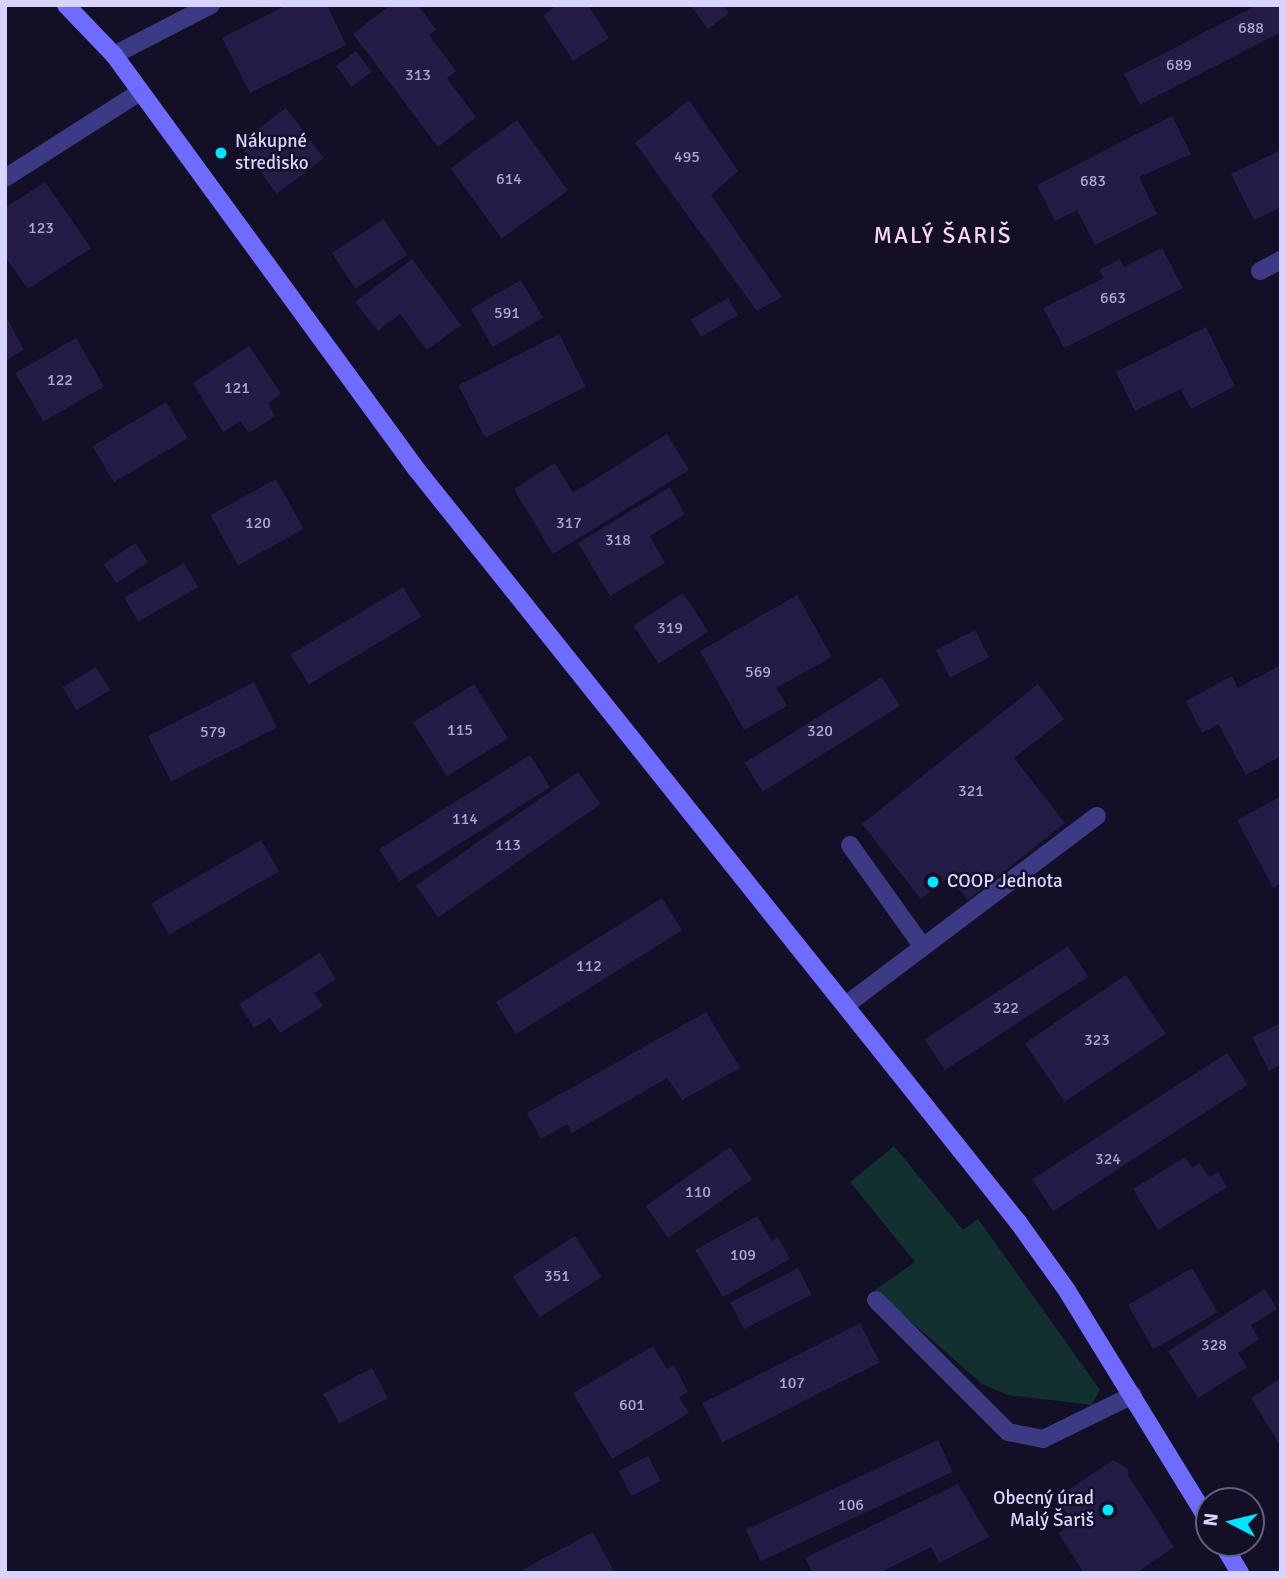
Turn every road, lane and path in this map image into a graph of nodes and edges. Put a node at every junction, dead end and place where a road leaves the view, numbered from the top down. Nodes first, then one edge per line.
1 (66, 5) edge
2 (211, 5) edge
3 (114, 55) junction
4 (140, 92) junction
5 (5, 178) edge
6 (1281, 260) edge
7 (1260, 271) dead end
8 (1097, 816) dead end
9 (850, 845) dead end
10 (923, 947) junction
11 (846, 1005) junction
12 (876, 1300) dead end
13 (1133, 1395) junction
14 (1195, 1498) edge
15 (1230, 1557) edge
16 (1240, 1573) edge

1 - 3 street
2 - 3 street
3 - 4 street
4 - 5 street
4 - 11 street
6 - 7 street
8 - 10 street
9 - 10 street
10 - 11 street
11 - 13 street
12 - 13 street
13 - 14 street
15 - 16 street

